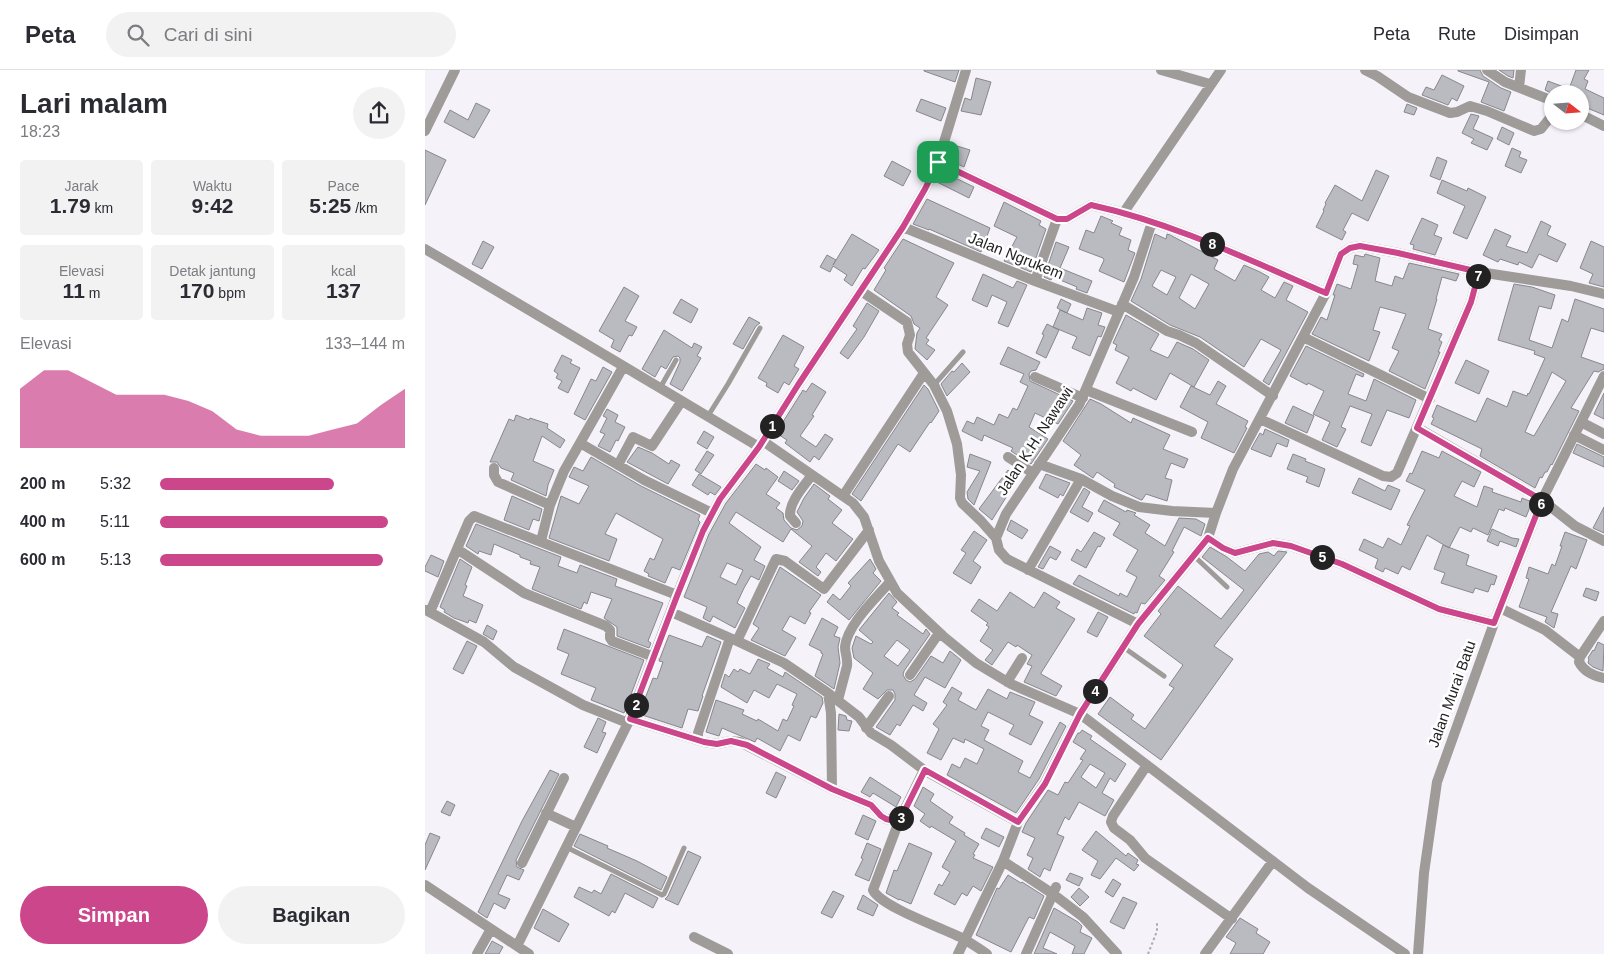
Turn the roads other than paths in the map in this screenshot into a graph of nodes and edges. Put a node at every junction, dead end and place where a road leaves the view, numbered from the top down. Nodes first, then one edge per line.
1 (455, 70) edge
2 (966, 70) edge
3 (1161, 70) edge
4 (1221, 70) edge
5 (1365, 70) edge
6 (1487, 70) edge
7 (1521, 70) edge
8 (1210, 84) junction
9 (1519, 87) junction
10 (1544, 97) edge
11 (1589, 118) edge
12 (1544, 125) edge
13 (1604, 126) edge
14 (425, 131) edge
15 (938, 162) junction
16 (1124, 212) junction
17 (1057, 219) junction
18 (1152, 222) junction
19 (903, 227) junction
20 (425, 249) edge
21 (1479, 272) junction
22 (1035, 281) junction
23 (861, 290) junction
24 (1326, 293) junction
25 (1604, 294) edge
26 (1121, 308) junction
27 (760, 328) dead end
28 (1303, 337) junction
29 (963, 352) dead end
30 (675, 360) dead end
31 (623, 367) junction
32 (924, 373) junction
33 (1604, 376) edge
34 (1035, 377) dead end
35 (934, 384) junction
36 (659, 389) junction
37 (1084, 394) junction
38 (1273, 396) junction
39 (1430, 399) junction
40 (681, 402) junction
41 (707, 417) junction
42 (1260, 419) junction
43 (1581, 422) junction
44 (1417, 428) junction
45 (1192, 432) dead end
46 (1604, 434) edge
47 (1574, 435) junction
48 (580, 443) junction
49 (761, 444) junction
50 (1604, 450) edge
51 (1008, 457) dead end
52 (617, 465) junction
53 (494, 468) dead end
54 (1036, 469) junction
55 (812, 475) junction
56 (1081, 479) junction
57 (843, 496) junction
58 (1542, 500) junction
59 (550, 505) junction
60 (712, 513) junction
61 (1216, 514) junction
62 (796, 523) dead end
63 (869, 530) junction
64 (996, 538) junction
65 (1208, 538) junction
66 (541, 541) junction
67 (1604, 541) edge
68 (457, 549) junction
69 (1194, 556) junction
70 (1029, 570) junction
71 (890, 582) junction
72 (1227, 587) dead end
73 (677, 596) junction
74 (1500, 608) junction
75 (428, 611) edge
76 (671, 612) junction
77 (1604, 621) edge
78 (1494, 623) junction
79 (1138, 624) junction
80 (939, 633) junction
81 (734, 640) junction
82 (1123, 647) junction
83 (655, 657) junction
84 (1022, 658) dead end
85 (1580, 658) junction
86 (910, 675) dead end
87 (1164, 676) dead end
88 (1604, 678) edge
89 (1007, 682) junction
90 (828, 693) junction
91 (889, 696) dead end
92 (838, 700) junction
93 (1080, 714) junction
94 (629, 721) junction
95 (866, 728) junction
96 (698, 740) junction
97 (1147, 766) junction
98 (925, 770) junction
99 (564, 778) dead end
100 (832, 789) junction
101 (546, 813) junction
102 (899, 822) junction
103 (1018, 822) junction
104 (576, 827) junction
105 (565, 847) junction
106 (684, 848) dead end
107 (1003, 861) junction
108 (1273, 861) junction
109 (522, 862) dead end
110 (425, 885) edge
111 (1055, 891) junction
112 (1232, 919) junction
113 (491, 929) junction
114 (694, 937) dead end
115 (965, 940) junction
116 (517, 946) junction
117 (477, 954) edge
118 (529, 954) edge
119 (728, 954) edge
120 (958, 954) edge
121 (987, 954) edge
122 (1026, 954) edge
123 (1117, 954) edge
124 (1205, 954) edge
125 (1405, 954) edge
126 (1418, 954) edge

1 - 14 street
2 - 15 street
3 - 8 street
4 - 8 street
5 - 12 street
6 - 9 street
7 - 9 street
8 - 16 street
9 - 10 street
11 - 13 street
15 - 17 street
15 - 19 street
16 - 17 street
16 - 18 street
17 - 22 street
18 - 24 street
18 - 26 street, Jalan K.H. Nawawi
19 - 22 street, Jalan Ngrukem
19 - 23 street
20 - 31 street
21 - 24 street
21 - 25 street
21 - 39 street
22 - 26 street, Jalan Ngrukem
23 - 32 street
23 - 49 street
24 - 28 street
26 - 37 street, Jalan K.H. Nawawi
26 - 38 street
27 - 41 lane
28 - 38 street
28 - 39 street
29 - 35 lane
30 - 36 lane
31 - 36 street
31 - 48 street
32 - 35 street
32 - 57 street
33 - 43 street, Jalan Murai Batu
34 - 37 street
35 - 64 street
36 - 40 street
37 - 45 street
37 - 54 street, Jalan K.H. Nawawi
38 - 42 street
39 - 44 street
40 - 41 street
40 - 52 street
41 - 49 street
42 - 44 street
42 - 61 street
43 - 46 street
43 - 47 street, Jalan Murai Batu
44 - 58 street
47 - 50 street
47 - 58 street, Jalan Murai Batu
48 - 52 street
48 - 59 street
49 - 55 street
49 - 60 street
51 - 54 street
52 - 60 street
53 - 59 street
54 - 56 street
54 - 64 street, Jalan K.H. Nawawi
55 - 57 street
55 - 62 street
56 - 61 street
56 - 70 street
57 - 63 street
58 - 67 street
58 - 74 street, Jalan Murai Batu
59 - 66 street
60 - 73 street
61 - 65 street
63 - 71 street
63 - 81 street
64 - 70 street
65 - 69 street
65 - 78 street
66 - 68 street
66 - 73 street
68 - 75 street
68 - 83 street
69 - 72 lane
69 - 79 street
70 - 79 street
71 - 80 street
71 - 92 street
73 - 76 street
74 - 78 street, Jalan Murai Batu
74 - 85 street
75 - 94 street
76 - 81 street
76 - 83 street
77 - 85 street
78 - 126 street, Jalan Murai Batu
79 - 82 street
80 - 86 street
80 - 89 street
81 - 90 street
81 - 96 street
82 - 87 lane
82 - 93 street
83 - 94 street
84 - 89 street
85 - 88 street
89 - 93 street
90 - 92 street
90 - 100 street
91 - 95 street
92 - 95 street
93 - 97 street
93 - 103 street
94 - 96 street
94 - 104 street
95 - 98 street
96 - 100 street
97 - 108 street
97 - 112 street
98 - 102 street
98 - 103 street
99 - 101 street
100 - 102 street
101 - 104 street
101 - 109 street
102 - 115 street
103 - 107 street
104 - 105 street
105 - 106 lane
105 - 116 street
107 - 111 street
107 - 115 street
108 - 112 street
108 - 125 street
110 - 113 street
111 - 122 street
111 - 123 street
112 - 124 street
113 - 116 street
113 - 117 street
114 - 119 street
115 - 120 street
115 - 121 street
116 - 118 street

